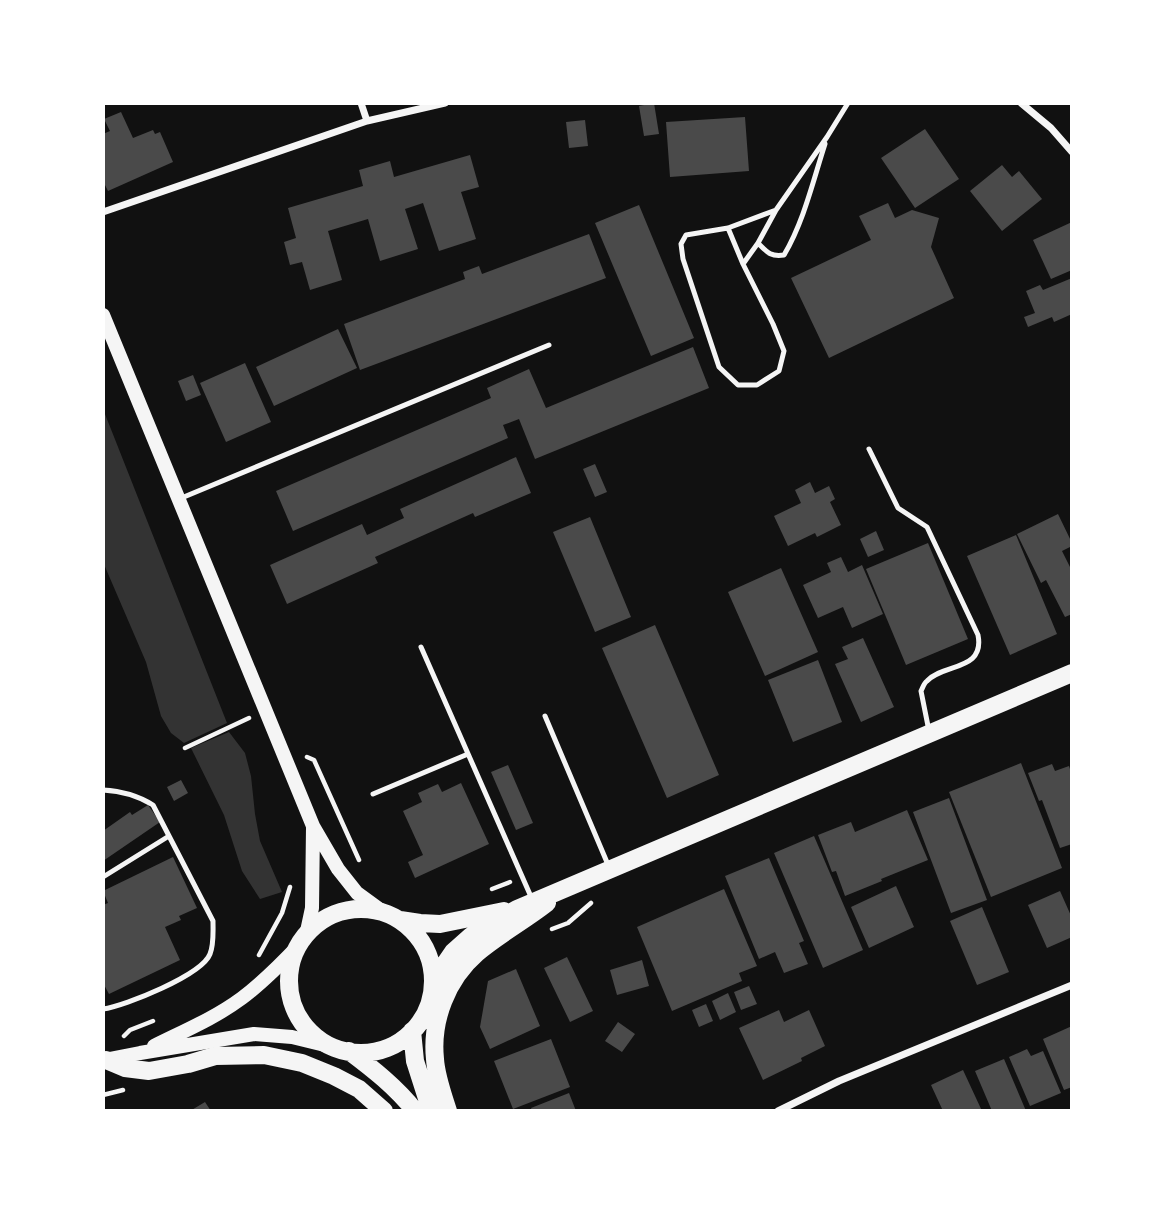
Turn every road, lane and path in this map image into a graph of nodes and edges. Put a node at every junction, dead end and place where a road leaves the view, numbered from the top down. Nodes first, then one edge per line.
1 (361, 103) edge
2 (445, 103) edge
3 (848, 103) edge
4 (1021, 103) edge
5 (367, 121) junction
6 (827, 137) junction
7 (1072, 152) edge
8 (776, 210) junction
9 (103, 212) edge
10 (728, 228) junction
11 (758, 243) junction
12 (743, 264) junction
13 (103, 315) edge
14 (550, 345) dead end
15 (869, 449) dead end
16 (179, 499) junction
17 (421, 647) dead end
18 (1072, 673) edge
19 (545, 716) dead end
20 (231, 727) dead end
21 (929, 734) junction
22 (185, 748) dead end
23 (468, 754) junction
24 (103, 790) edge
25 (373, 794) dead end
26 (313, 826) junction
27 (169, 836) junction
28 (610, 869) junction
29 (103, 877) edge
30 (569, 887) junction
31 (525, 905) junction
32 (391, 916) junction
33 (302, 941) junction
34 (433, 981) junction
35 (1072, 985) edge
36 (103, 1009) edge
37 (412, 1031) junction
38 (341, 1049) junction
39 (140, 1053) junction
40 (105, 1060) edge
41 (130, 1088) dead end
42 (103, 1095) edge
43 (384, 1111) edge
44 (415, 1111) edge
45 (431, 1111) edge
46 (448, 1111) edge
47 (778, 1111) edge

1 - 5 street
2 - 5 street
3 - 6 lane
4 - 7 street
5 - 9 street
6 - 8 lane
6 - 11 lane
8 - 10 lane
8 - 11 lane
10 - 12 lane
10 - 12 lane
11 - 12 lane
13 - 16 main road
14 - 16 lane
15 - 21 lane
16 - 26 main road
17 - 23 lane
18 - 21 main road
19 - 28 lane
20 - 22 path
21 - 28 main road
23 - 25 lane
23 - 31 lane
24 - 27 lane
26 - 32 main road
26 - 33 main road
27 - 29 lane
27 - 36 lane
28 - 30 main road
30 - 31 main road
30 - 46 main road
31 - 32 main road
31 - 34 main road
32 - 33 main road
32 - 34 main road
33 - 38 main road
33 - 39 main road
34 - 37 main road
35 - 47 street
37 - 38 main road
37 - 45 main road
38 - 39 main road
38 - 44 main road
39 - 40 main road
40 - 43 main road
41 - 42 path

